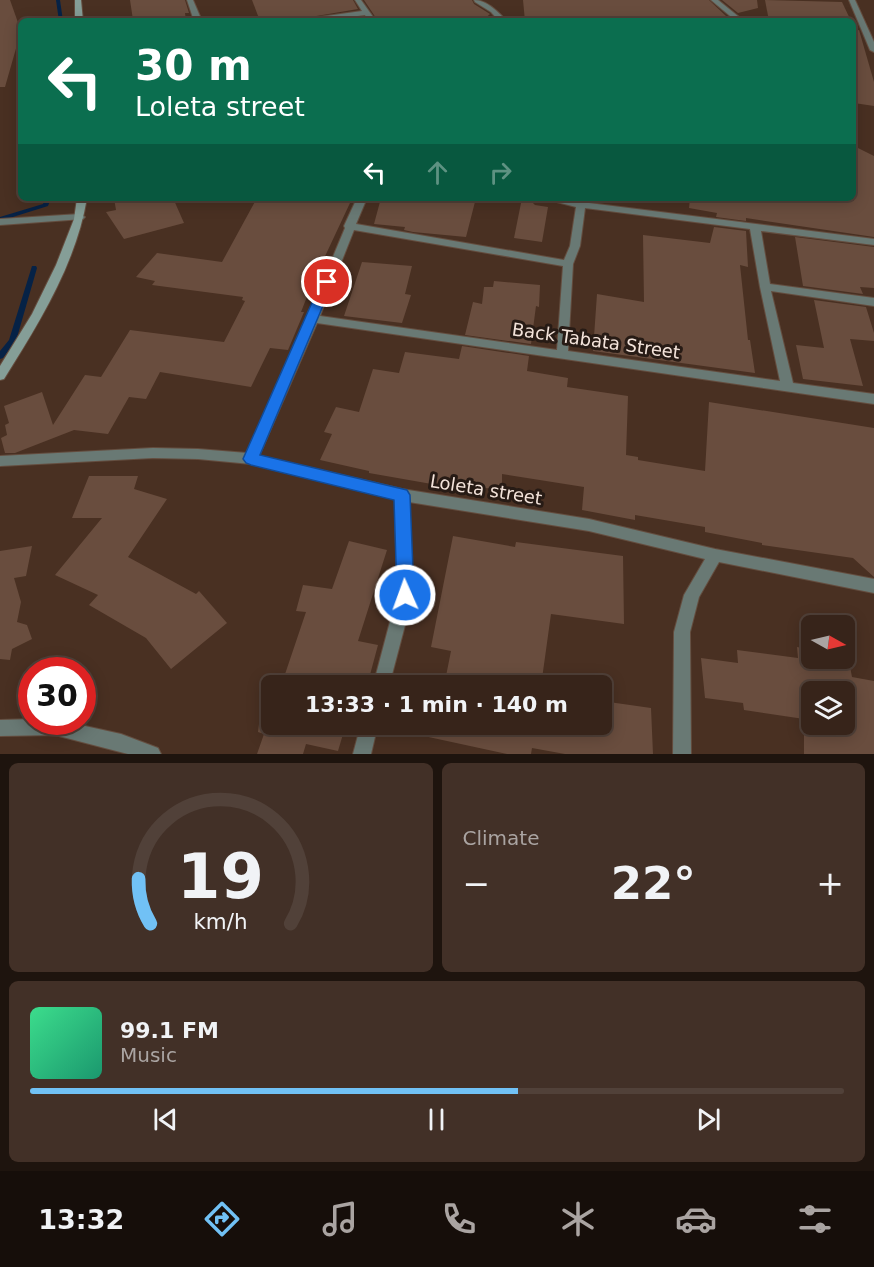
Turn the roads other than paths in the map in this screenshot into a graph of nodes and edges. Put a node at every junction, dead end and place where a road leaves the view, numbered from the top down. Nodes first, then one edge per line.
1 (78, 0) edge
2 (190, 0) edge
3 (358, 0) edge
4 (724, 0) edge
5 (852, 0) edge
6 (477, 1) edge
7 (715, 1) edge
8 (366, 13) junction
9 (80, 18) edge
10 (197, 18) edge
11 (328, 18) edge
12 (370, 18) edge
13 (499, 18) edge
14 (736, 18) edge
15 (874, 50) edge
16 (82, 201) edge
17 (361, 201) edge
18 (563, 201) edge
19 (581, 206) junction
20 (80, 217) junction
21 (0, 222) edge
22 (349, 226) junction
23 (755, 227) junction
24 (874, 242) edge
25 (568, 264) junction
26 (765, 287) junction
27 (874, 302) edge
28 (313, 318) junction
29 (562, 355) junction
30 (0, 376) edge
31 (787, 385) junction
32 (874, 399) edge
33 (251, 459) junction
34 (0, 461) edge
35 (402, 495) junction
36 (715, 555) junction
37 (874, 586) edge
38 (384, 675) edge
39 (0, 728) edge
40 (367, 735) edge
41 (152, 754) edge
42 (362, 754) edge
43 (682, 754) edge

1 - 9 street
2 - 10 street
3 - 8 street
4 - 7 street
5 - 15 street
6 - 13 street
7 - 14 street
8 - 11 street
8 - 12 street
16 - 20 street
17 - 22 street
18 - 19 street
19 - 23 street
19 - 25 street
20 - 21 street
20 - 30 street
22 - 25 street
22 - 28 street
23 - 24 street
23 - 26 street
25 - 29 street
26 - 27 street
26 - 31 street
28 - 29 street, Back Tabata Street
28 - 33 street
29 - 31 street, Back Tabata Street
31 - 32 street, Back Tabata Street
33 - 34 street, Loleta street
33 - 35 street, Loleta street
35 - 36 street, Loleta street
35 - 38 street
36 - 37 street, Loleta street
36 - 43 street
39 - 41 street
40 - 42 street

